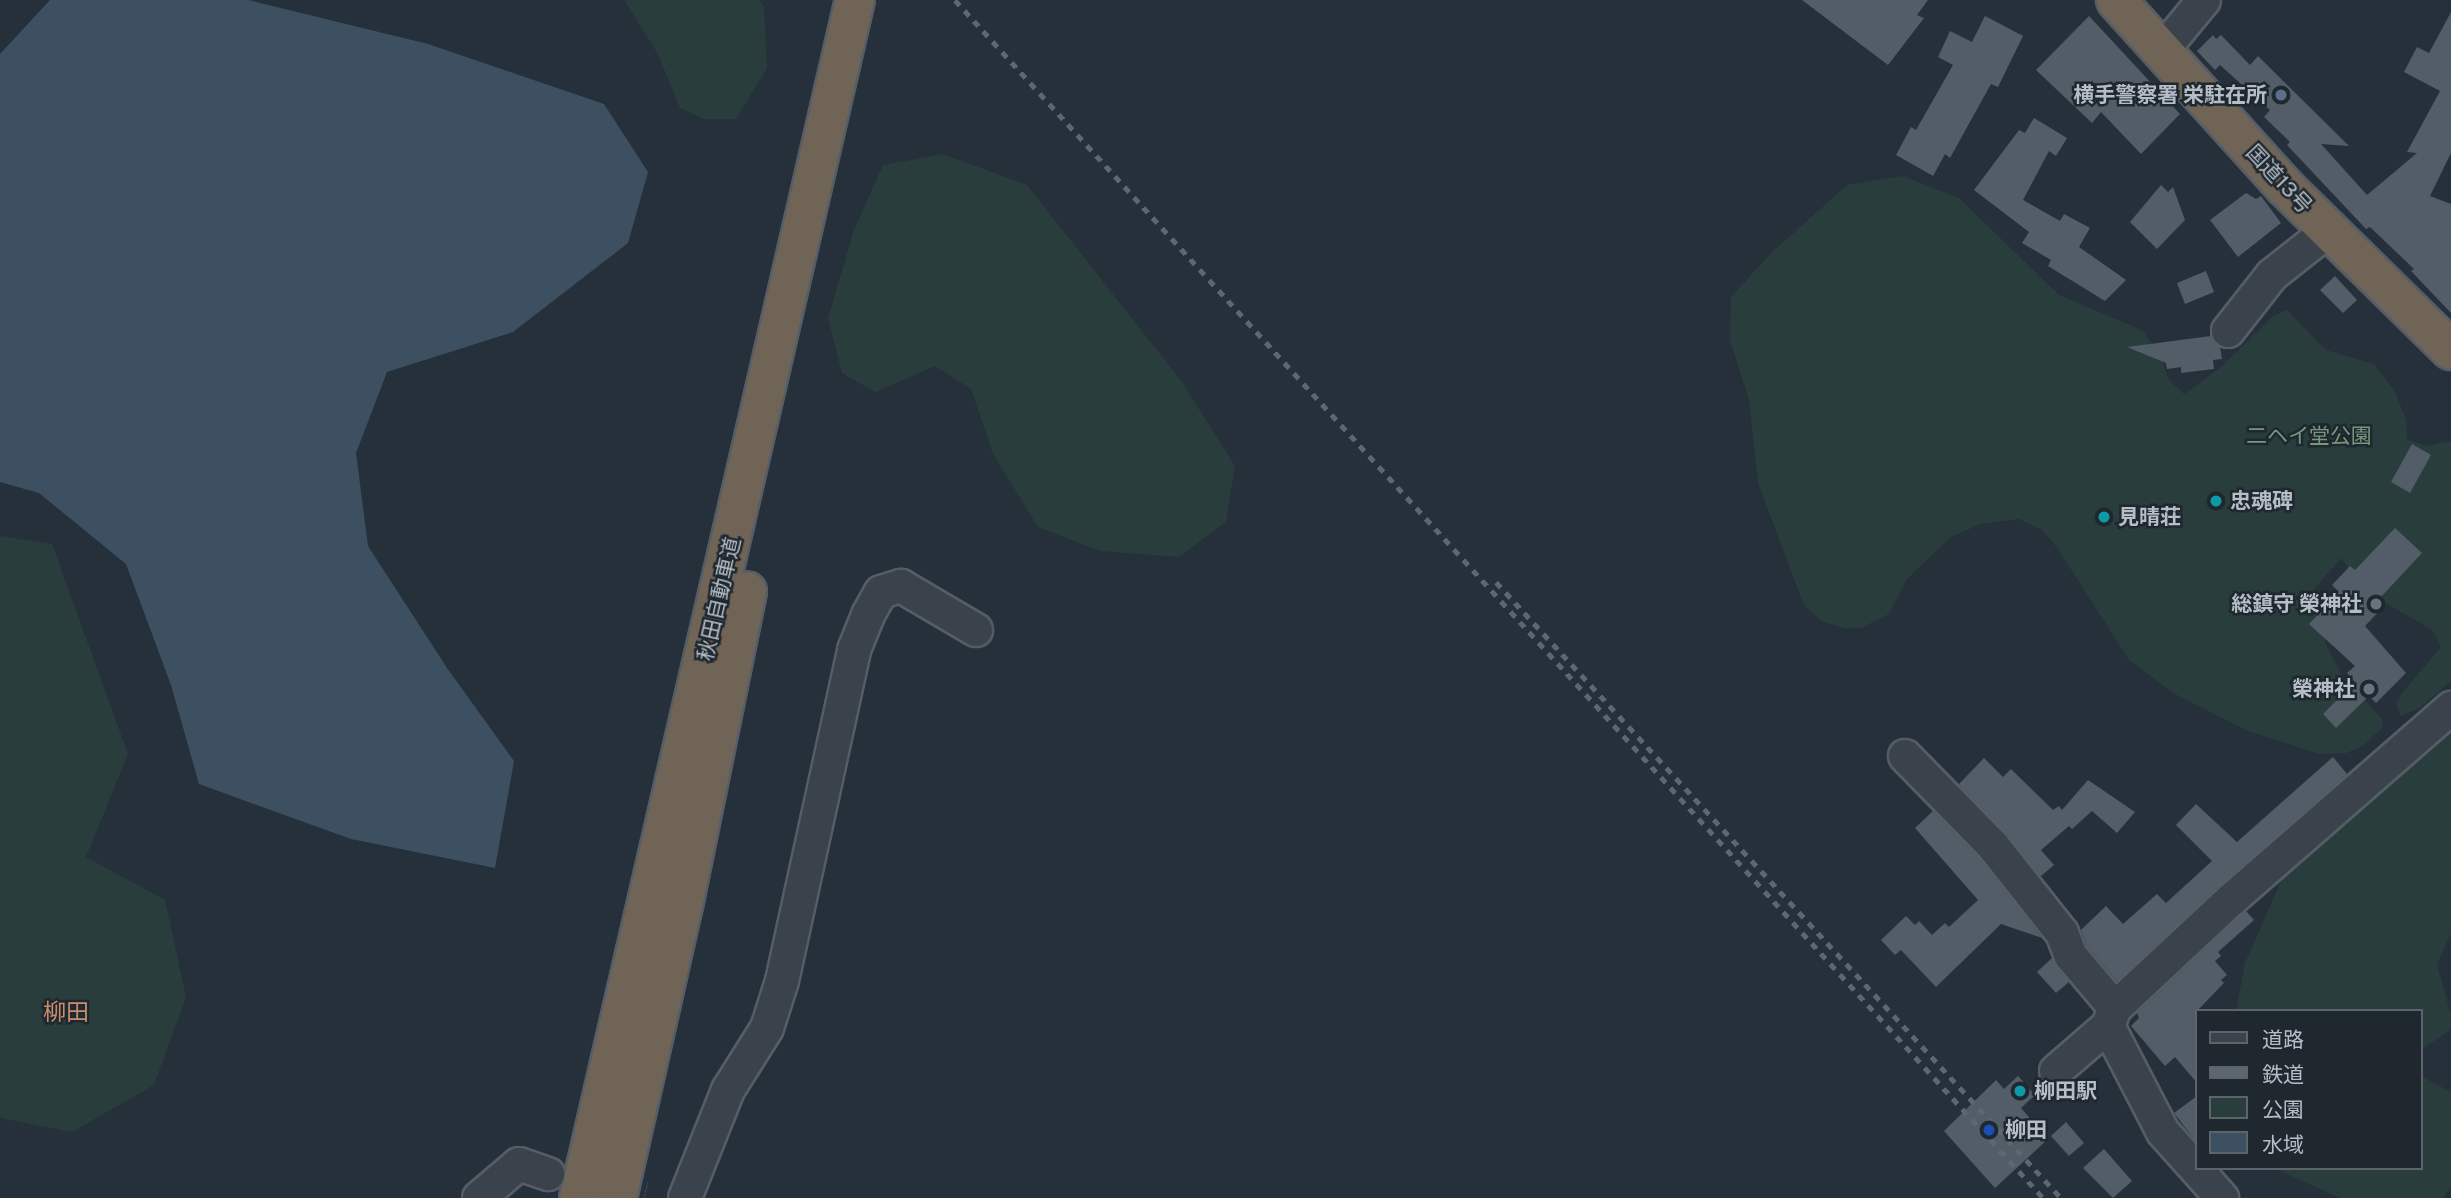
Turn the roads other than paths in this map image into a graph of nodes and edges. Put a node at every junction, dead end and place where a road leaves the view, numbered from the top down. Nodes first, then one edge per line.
1 (856, 0) edge
2 (2116, 0) edge
3 (2204, 0) edge
4 (2162, 51) junction
5 (2329, 230) junction
6 (2228, 331) dead end
7 (2451, 350) edge
8 (976, 630) dead end
9 (2451, 708) edge
10 (1905, 756) dead end
11 (2112, 1017) junction
12 (2056, 1071) dead end
13 (2196, 1169) edge
14 (2197, 1170) edge
15 (548, 1174) dead end
16 (479, 1198) edge
17 (579, 1198) edge
18 (617, 1198) edge
19 (685, 1198) edge
20 (2222, 1198) edge

1 - 17 highway, 秋田自動車道
1 - 18 highway, 秋田自動車道
2 - 4 highway, 国道13号
3 - 4 street
4 - 5 highway, 国道13号
5 - 6 street
5 - 7 highway, 国道13号
8 - 19 street
9 - 11 street
10 - 11 street
11 - 12 street
11 - 13 street
14 - 20 street
15 - 16 street

